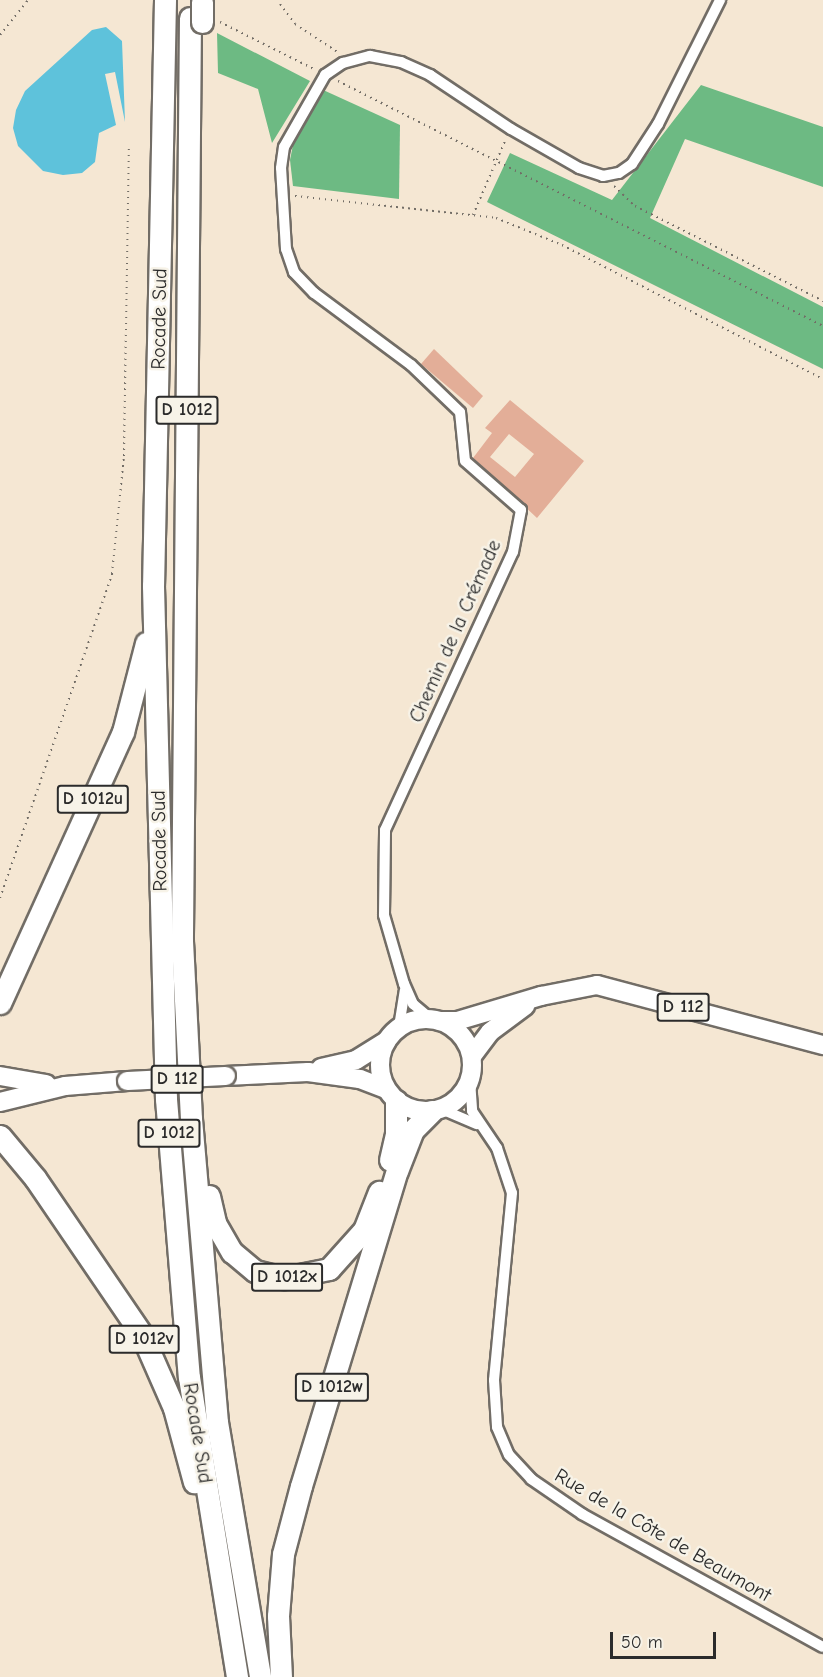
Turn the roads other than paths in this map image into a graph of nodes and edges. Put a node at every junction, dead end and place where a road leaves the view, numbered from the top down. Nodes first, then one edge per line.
1 (720, 0) edge
2 (165, 3) edge
3 (199, 10) edge
4 (153, 585) junction
5 (404, 984) junction
6 (542, 996) junction
7 (0, 1003) edge
8 (436, 1020) junction
9 (399, 1027) junction
10 (386, 1041) junction
11 (823, 1045) edge
12 (472, 1056) junction
13 (308, 1072) junction
14 (0, 1076) edge
15 (470, 1080) junction
16 (65, 1086) junction
17 (391, 1095) junction
18 (0, 1102) edge
19 (437, 1110) junction
20 (191, 1119) junction
21 (477, 1124) junction
22 (0, 1136) edge
23 (220, 1576) junction
24 (823, 1647) edge
25 (237, 1677) edge
26 (260, 1677) edge
27 (281, 1677) edge

1 - 5 street, Chemin de la Crémade
2 - 4 highway, Rocade Sud / D 1012
3 - 20 highway, Rocade Sud / D 1012
4 - 7 highway, D 1012u
4 - 23 highway, Rocade Sud / D 1012
5 - 8 street
5 - 9 street
6 - 8 main road, D 112
6 - 11 main road, D 112
6 - 12 main road, D 112
8 - 9 main road
8 - 12 main road
9 - 10 main road
10 - 13 main road, D 112
10 - 17 main road
12 - 15 main road
13 - 16 main road, D 112, bridge
13 - 17 main road, D 112
14 - 16 main road, D 112
15 - 19 main road
15 - 21 street, Rue de la Côte de Beaumont
16 - 18 main road, D 112
17 - 19 main road
17 - 20 highway, D 1012x
19 - 21 street, Rue de la Côte de Beaumont
19 - 27 highway, D 1012w
20 - 26 highway, Rocade Sud / D 1012
21 - 24 street, Rue de la Côte de Beaumont
22 - 23 highway, D 1012v
23 - 25 highway, Rocade Sud / D 1012

